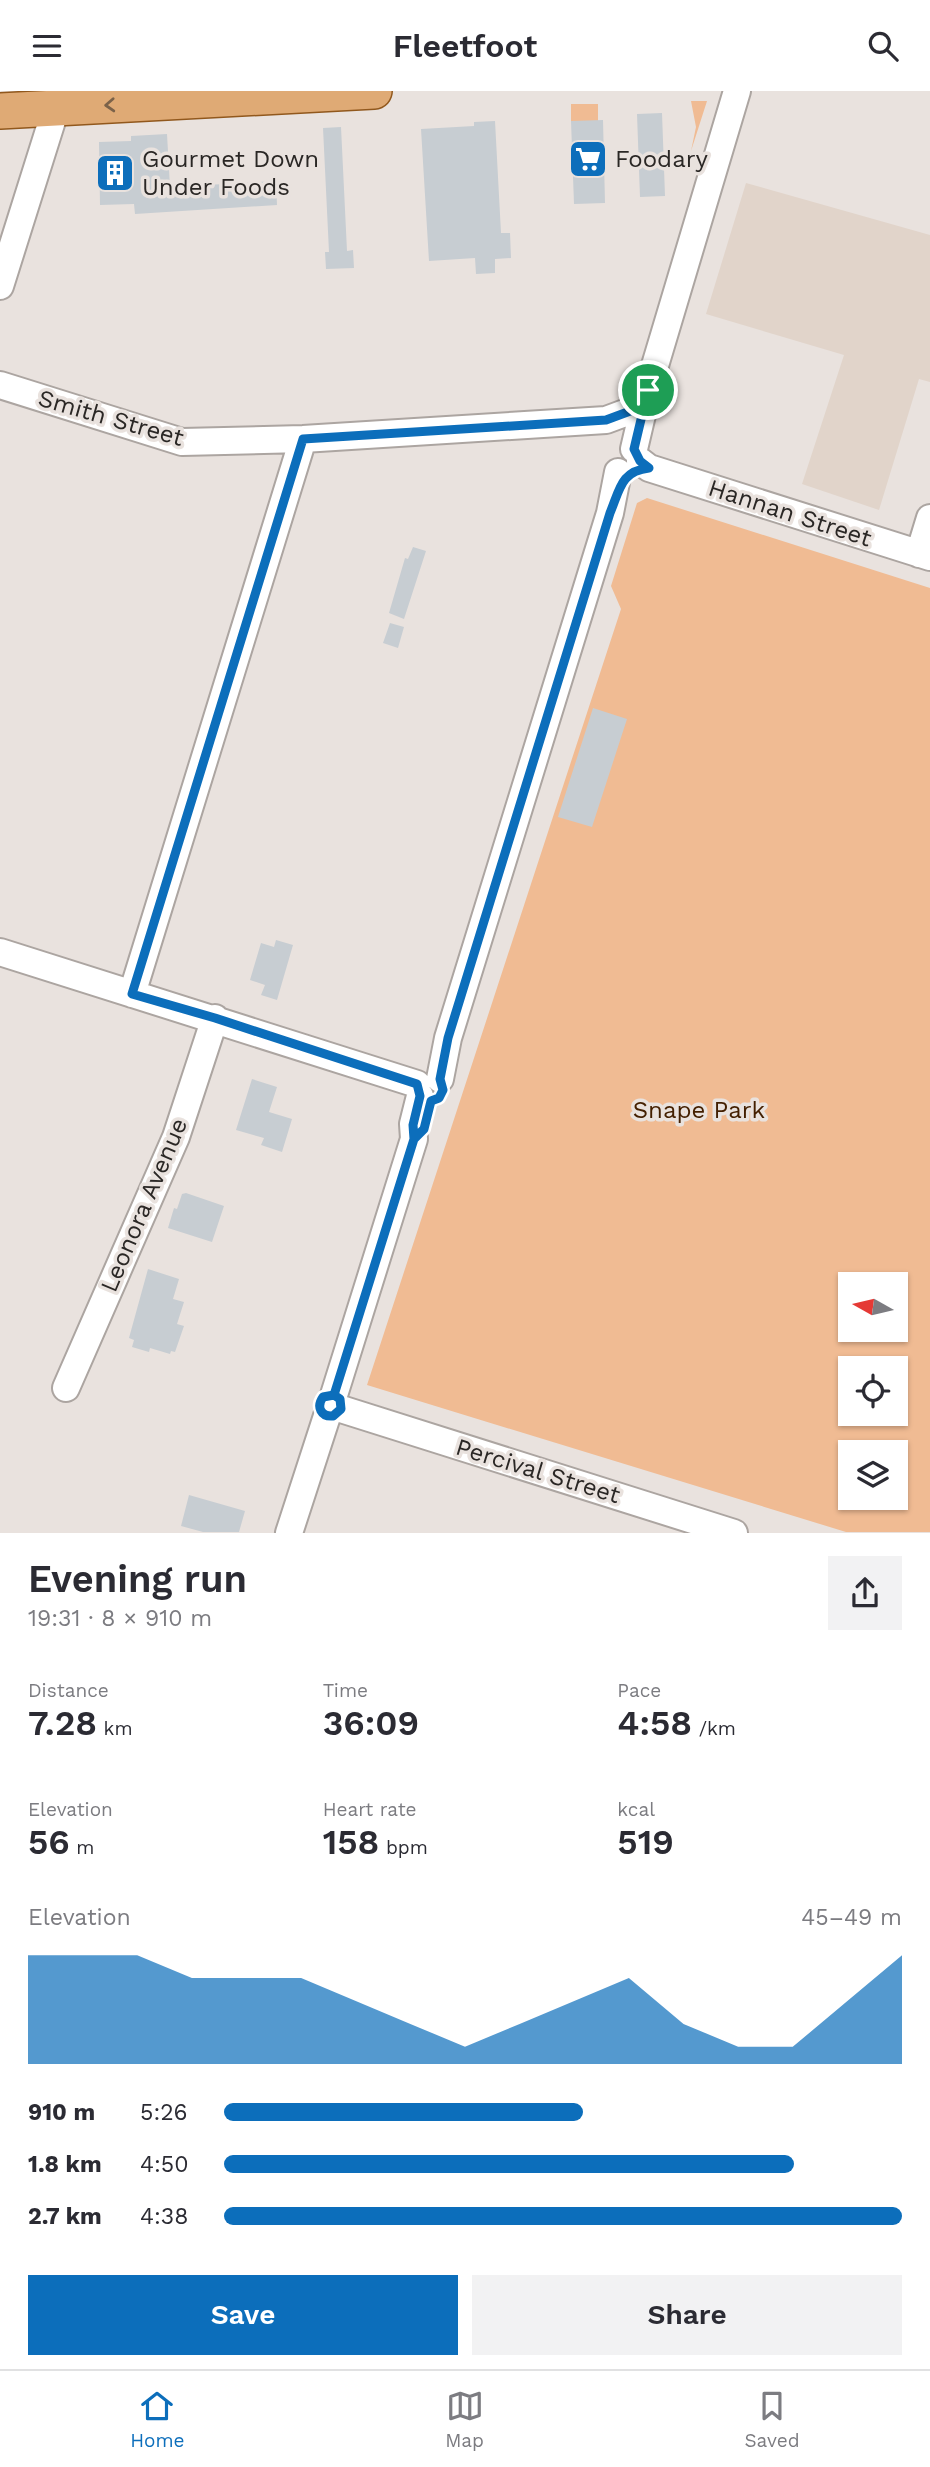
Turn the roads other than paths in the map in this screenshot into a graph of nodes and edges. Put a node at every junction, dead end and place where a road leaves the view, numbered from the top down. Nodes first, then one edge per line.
1 (374, 91) edge
2 (737, 91) edge
3 (56, 108) junction
4 (0, 111) edge
5 (0, 286) edge
6 (0, 385) edge
7 (644, 398) junction
8 (303, 439) junction
9 (633, 463) junction
10 (930, 518) edge
11 (924, 555) edge
12 (0, 952) edge
13 (132, 994) junction
14 (215, 1018) junction
15 (427, 1087) junction
16 (66, 1388) dead end
17 (334, 1407) junction
18 (669, 1523) edge
19 (289, 1532) edge
20 (734, 1532) edge

1 -> 3 main road
2 - 7 street
3 - 4 main road
3 - 5 street
6 - 8 street, Smith Street
7 - 8 street, Smith Street
7 - 9 street
8 - 13 street
9 - 11 street, Hannan Street
9 - 15 street
10 - 11 street
12 - 13 street
13 - 14 street
14 - 15 street
14 - 16 street, Leonora Avenue
15 - 17 street
17 - 18 street, Percival Street
17 - 19 street
18 - 20 street, Percival Street

